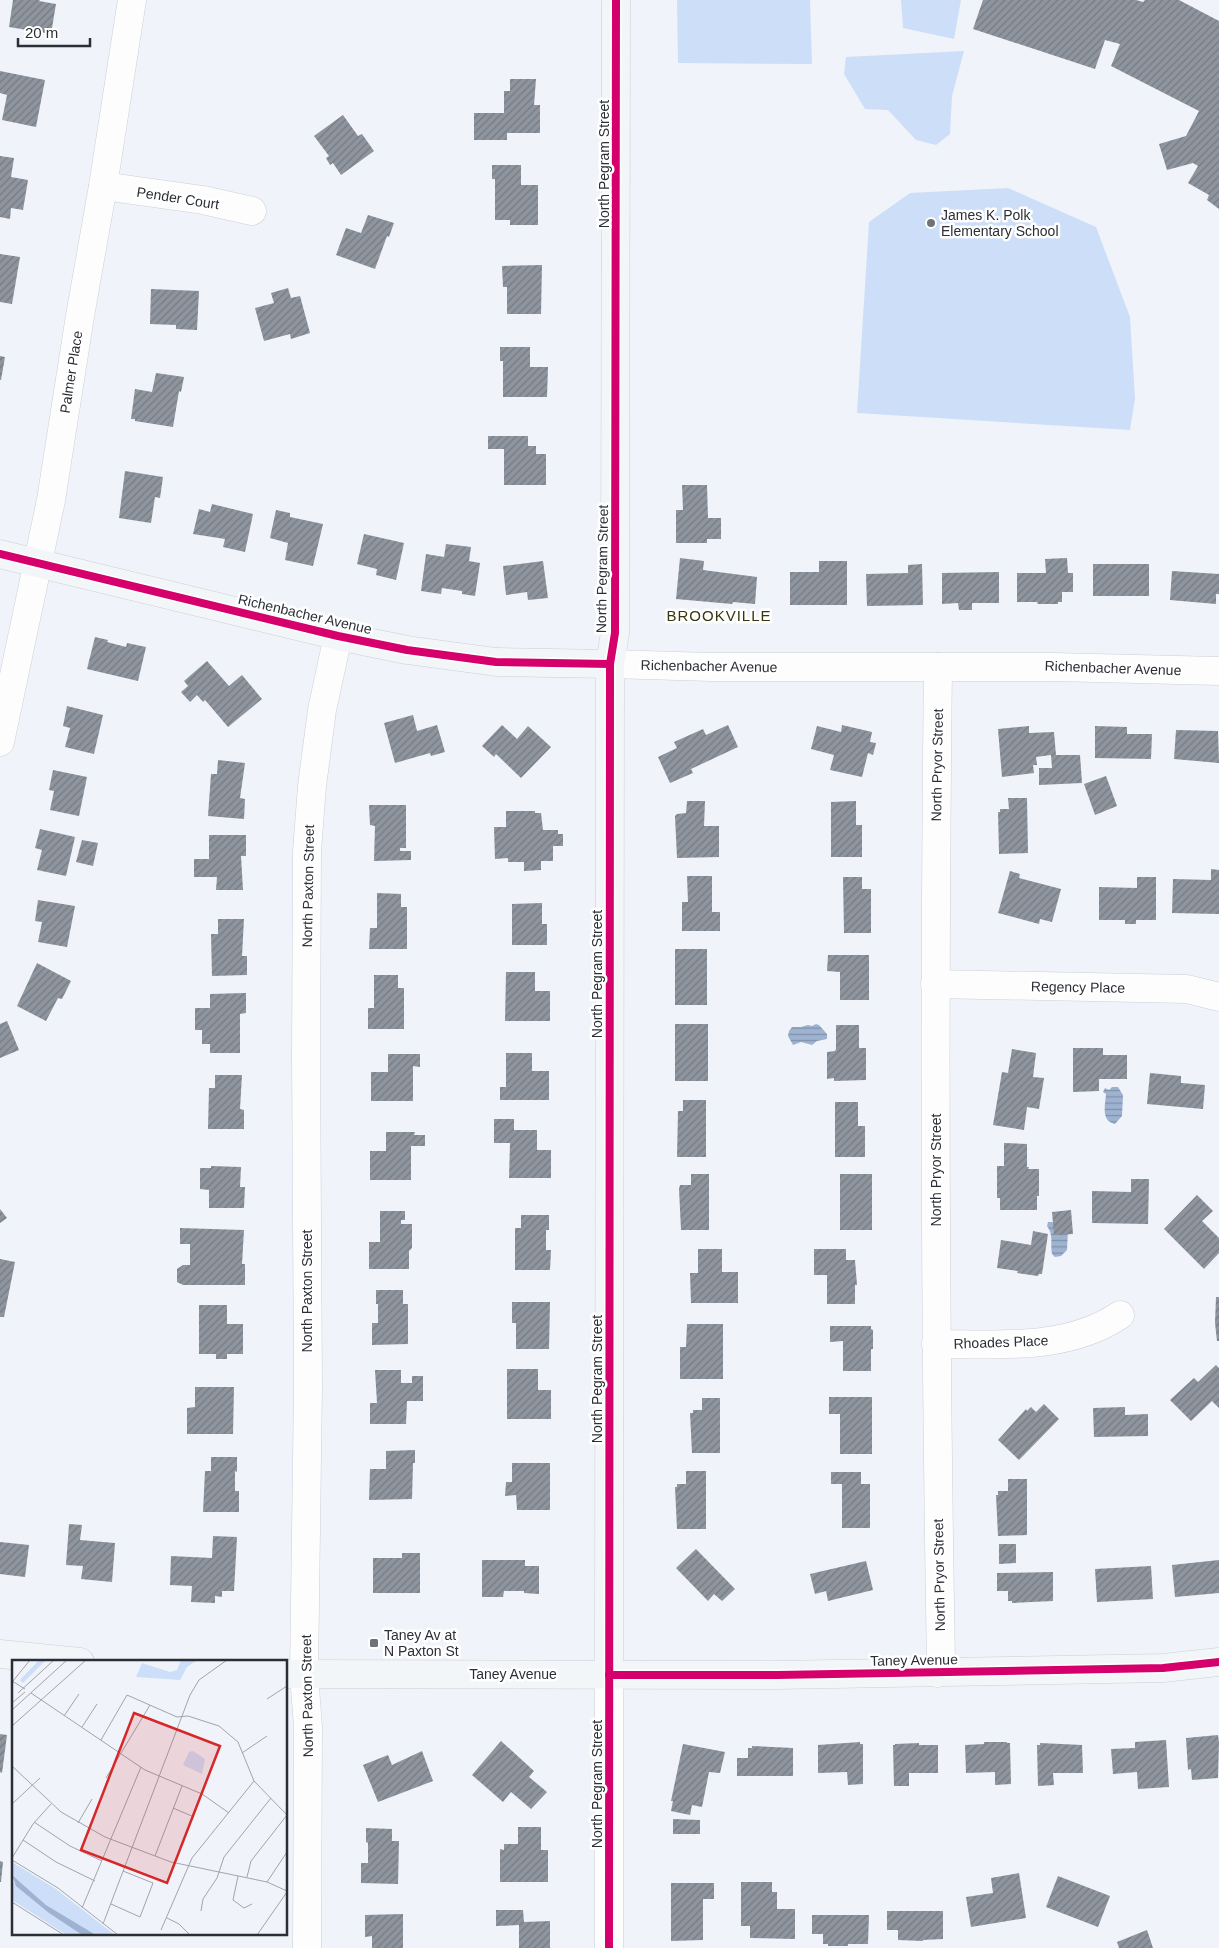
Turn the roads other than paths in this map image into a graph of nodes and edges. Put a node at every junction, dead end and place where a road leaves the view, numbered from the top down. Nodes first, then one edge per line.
1 (132, 0) edge
2 (616, 0) edge
3 (103, 186) junction
4 (252, 211) dead end
5 (0, 554) edge
6 (38, 563) junction
7 (338, 636) junction
8 (610, 664) junction
9 (938, 667) junction
10 (1219, 672) edge
11 (0, 742) edge
12 (935, 984) junction
13 (1219, 998) edge
14 (1120, 1315) dead end
15 (936, 1344) junction
16 (0, 1654) edge
17 (60, 1660) edge
18 (1219, 1662) edge
19 (938, 1672) junction
20 (295, 1674) edge
21 (609, 1675) junction
22 (307, 1948) edge
23 (609, 1948) edge

1 - 3 street, Palmer Place
2 - 8 street, North Pegram Street
3 - 4 street, Pender Court
3 - 6 street, Palmer Place
5 - 6 street, Richenbacher Avenue
6 - 7 street, Richenbacher Avenue
6 - 11 street, Palmer Place
7 - 8 street, Richenbacher Avenue
7 - 20 street, North Paxton Street
8 - 9 street, Richenbacher Avenue
8 - 21 street, North Pegram Street
9 - 10 street, Richenbacher Avenue
9 - 12 street, North Pryor Street
12 - 13 street, Regency Place
12 - 15 street, North Pryor Street
14 - 15 street, Rhoades Place
15 - 19 street, North Pryor Street
16 - 17 street
18 - 19 street, Taney Avenue
19 - 21 street, Taney Avenue
20 - 21 street, Taney Avenue
20 - 22 street, North Paxton Street
21 - 23 street, North Pegram Street

